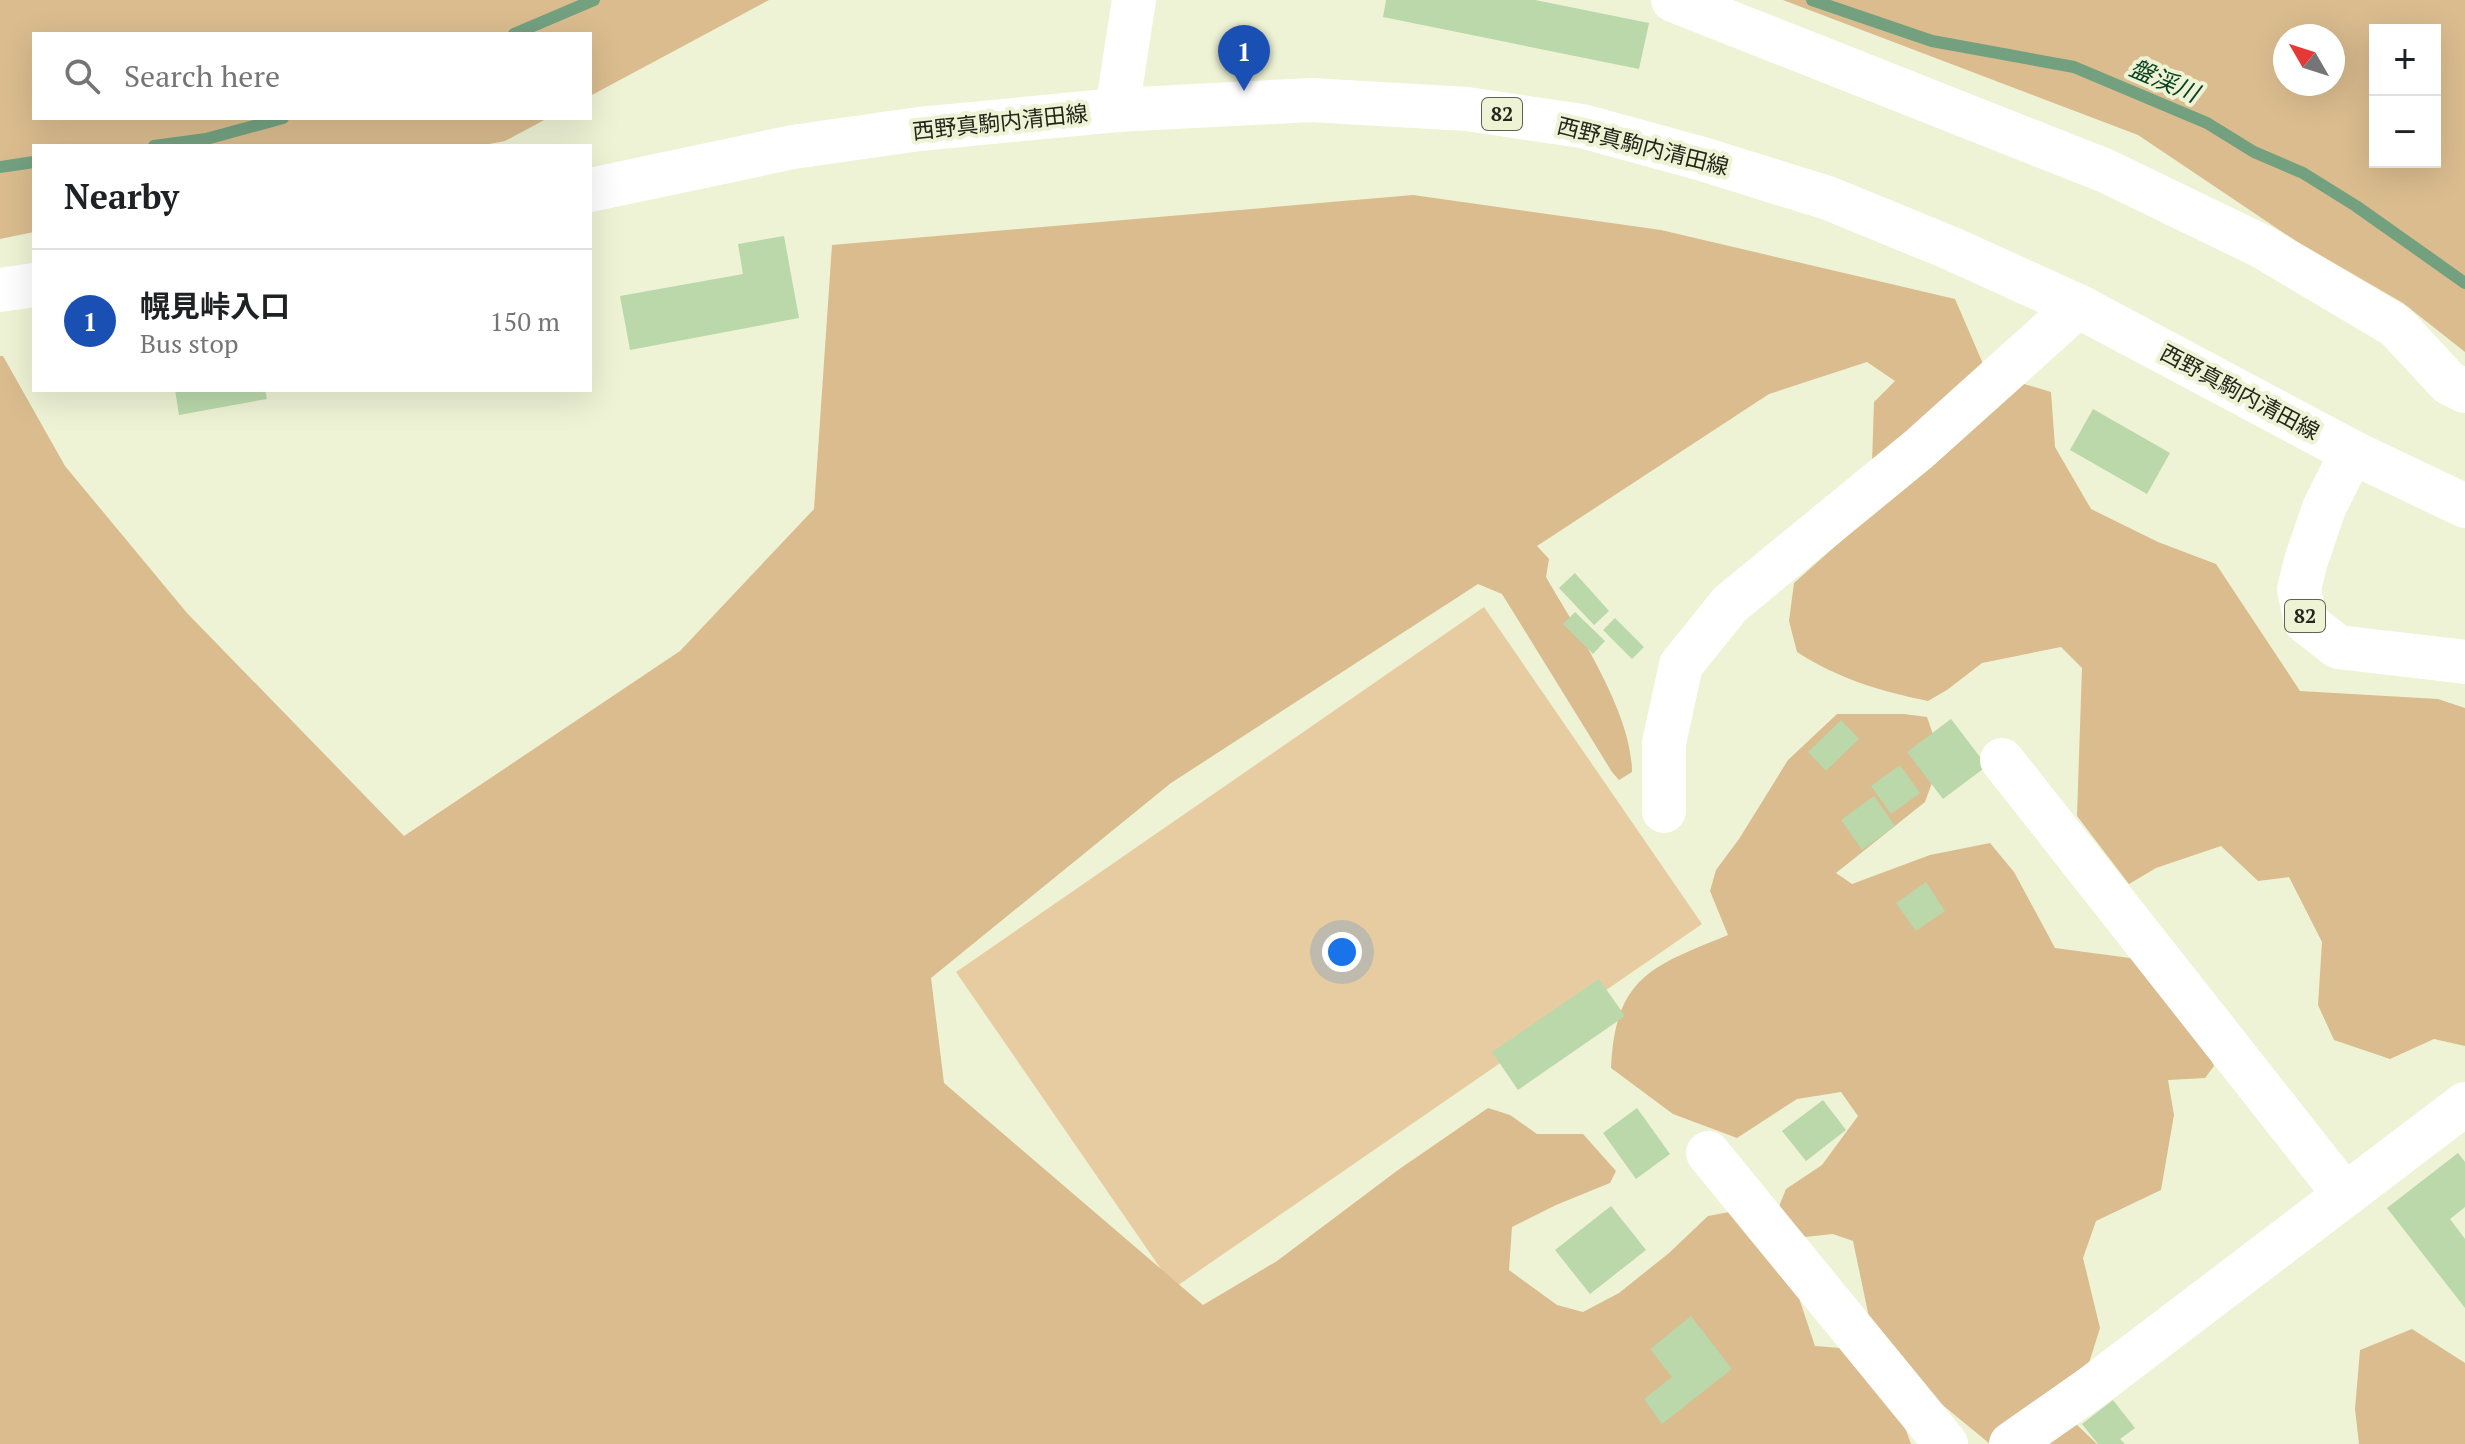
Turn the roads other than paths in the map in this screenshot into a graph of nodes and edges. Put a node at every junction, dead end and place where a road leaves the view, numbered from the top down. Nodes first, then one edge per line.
1 (1134, 0) edge
2 (1673, 0) edge
3 (1117, 110) junction
4 (592, 190) edge
5 (32, 285) edge
6 (0, 290) edge
7 (2078, 306) junction
8 (2465, 391) edge
9 (2352, 452) junction
10 (2465, 506) edge
11 (2465, 662) edge
12 (2002, 760) dead end
13 (1664, 811) dead end
14 (2465, 1104) edge
15 (1708, 1153) dead end
16 (2345, 1195) junction
17 (1946, 1444) edge
18 (2011, 1444) edge

1 - 3 street
2 - 8 street
3 - 4 street, 西野真駒内清田線 / 82
3 - 7 street, 西野真駒内清田線 / 82
5 - 6 street
7 - 9 street, 西野真駒内清田線 / 82
7 - 13 street
9 - 10 street, 西野真駒内清田線 / 82
9 - 11 street, 82
12 - 16 street
14 - 16 street
15 - 17 street
16 - 18 street

